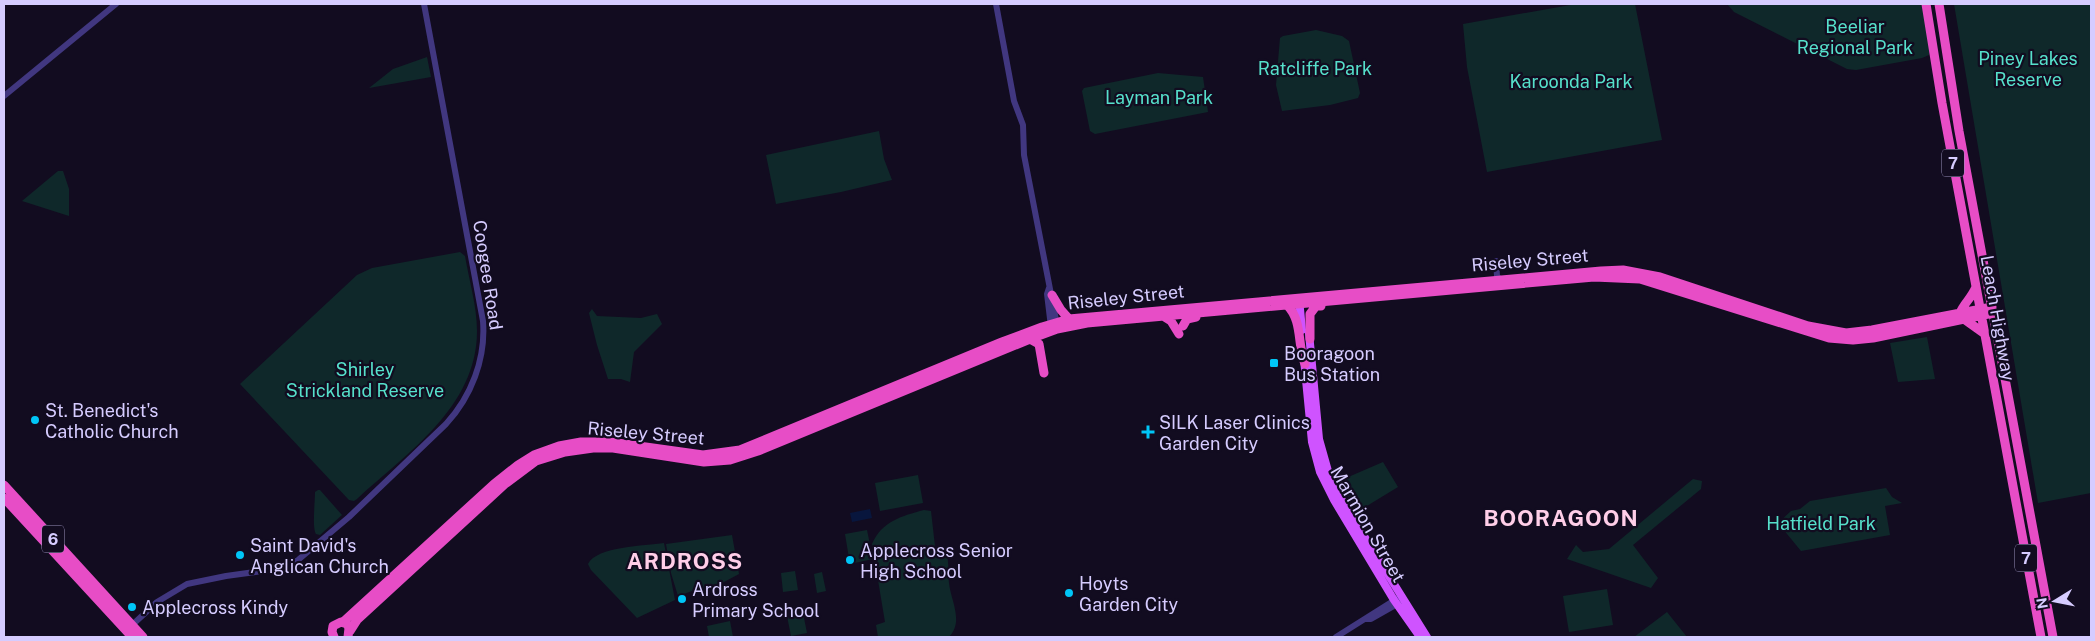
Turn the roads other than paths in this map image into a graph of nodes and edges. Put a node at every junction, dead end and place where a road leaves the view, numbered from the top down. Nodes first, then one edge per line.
1 (116, 4) edge
2 (424, 4) edge
3 (996, 4) edge
4 (1926, 4) edge
5 (1939, 4) edge
6 (4, 96) edge
7 (1498, 279) junction
8 (1523, 284) junction
9 (1488, 287) junction
10 (1976, 287) junction
11 (1051, 292) junction
12 (1350, 300) junction
13 (1303, 301) junction
14 (1287, 305) junction
15 (1992, 310) junction
16 (1981, 312) junction
17 (1205, 313) junction
18 (1163, 316) junction
19 (1962, 316) junction
20 (1069, 318) junction
21 (1054, 327) junction
22 (1985, 334) junction
23 (1030, 339) junction
24 (1310, 339) junction
25 (1305, 364) junction
26 (1044, 373) dead end
27 (604, 444) junction
28 (4, 485) edge
29 (4, 498) edge
30 (2031, 518) junction
31 (2019, 520) junction
32 (2036, 547) junction
33 (2033, 596) junction
34 (1399, 600) junction
35 (343, 622) junction
36 (130, 631) edge
37 (349, 634) edge
38 (331, 636) edge
39 (143, 637) edge
40 (1336, 637) edge
41 (1420, 637) edge
42 (1427, 637) edge
43 (2041, 637) edge
44 (2053, 637) edge

1 - 6 street
2 - 36 street, Coogee Road
3 - 11 street
4 - 10 highway, Leach Highway / 7
5 - 15 highway, Leach Highway / 7
7 - 8 street
7 - 9 street
7 - 13 highway, Riseley Street
7 - 19 highway, Riseley Street
8 - 9 highway, Riseley Street
8 - 19 highway, Riseley Street
9 - 12 highway, Riseley Street
10 - 16 highway, Leach Highway / 7
10 - 19 highway
11 - 20 highway
11 - 21 street
12 - 13 highway, Riseley Street
12 - 24 highway
13 - 14 highway, Riseley Street
13 - 20 highway, Riseley Street
13 - 24 main road, Marmion Street
13 - 25 main road, Marmion Street
14 - 17 highway, Riseley Street
14 - 25 highway
15 - 16 highway, Riseley Street
15 - 30 highway, Leach Highway / 7
16 - 19 highway, Riseley Street
16 - 22 highway, Leach Highway / 7
17 - 18 highway, Riseley Street
17 - 18 highway
18 - 21 highway, Riseley Street
19 - 22 highway
20 - 21 highway, Riseley Street
21 - 23 highway, Riseley Street
21 - 27 highway, Riseley Street
22 - 31 highway, Leach Highway / 7
23 - 26 highway
23 - 27 highway, Riseley Street
24 - 34 main road, Marmion Street
25 - 34 main road, Marmion Street
27 - 35 highway, Riseley Street
27 - 37 highway, Riseley Street
28 - 36 highway, 6
29 - 36 highway, 6
30 - 31 highway
30 - 32 highway, Leach Highway / 7
31 - 33 highway, Leach Highway / 7
32 - 33 highway
32 - 44 highway, Leach Highway / 7
33 - 43 highway, Leach Highway / 7
34 - 40 street
34 - 41 main road, Marmion Street
34 - 42 main road, Marmion Street
35 - 37 highway, Riseley Street
35 - 38 highway, Riseley Street
36 - 39 highway, 6

